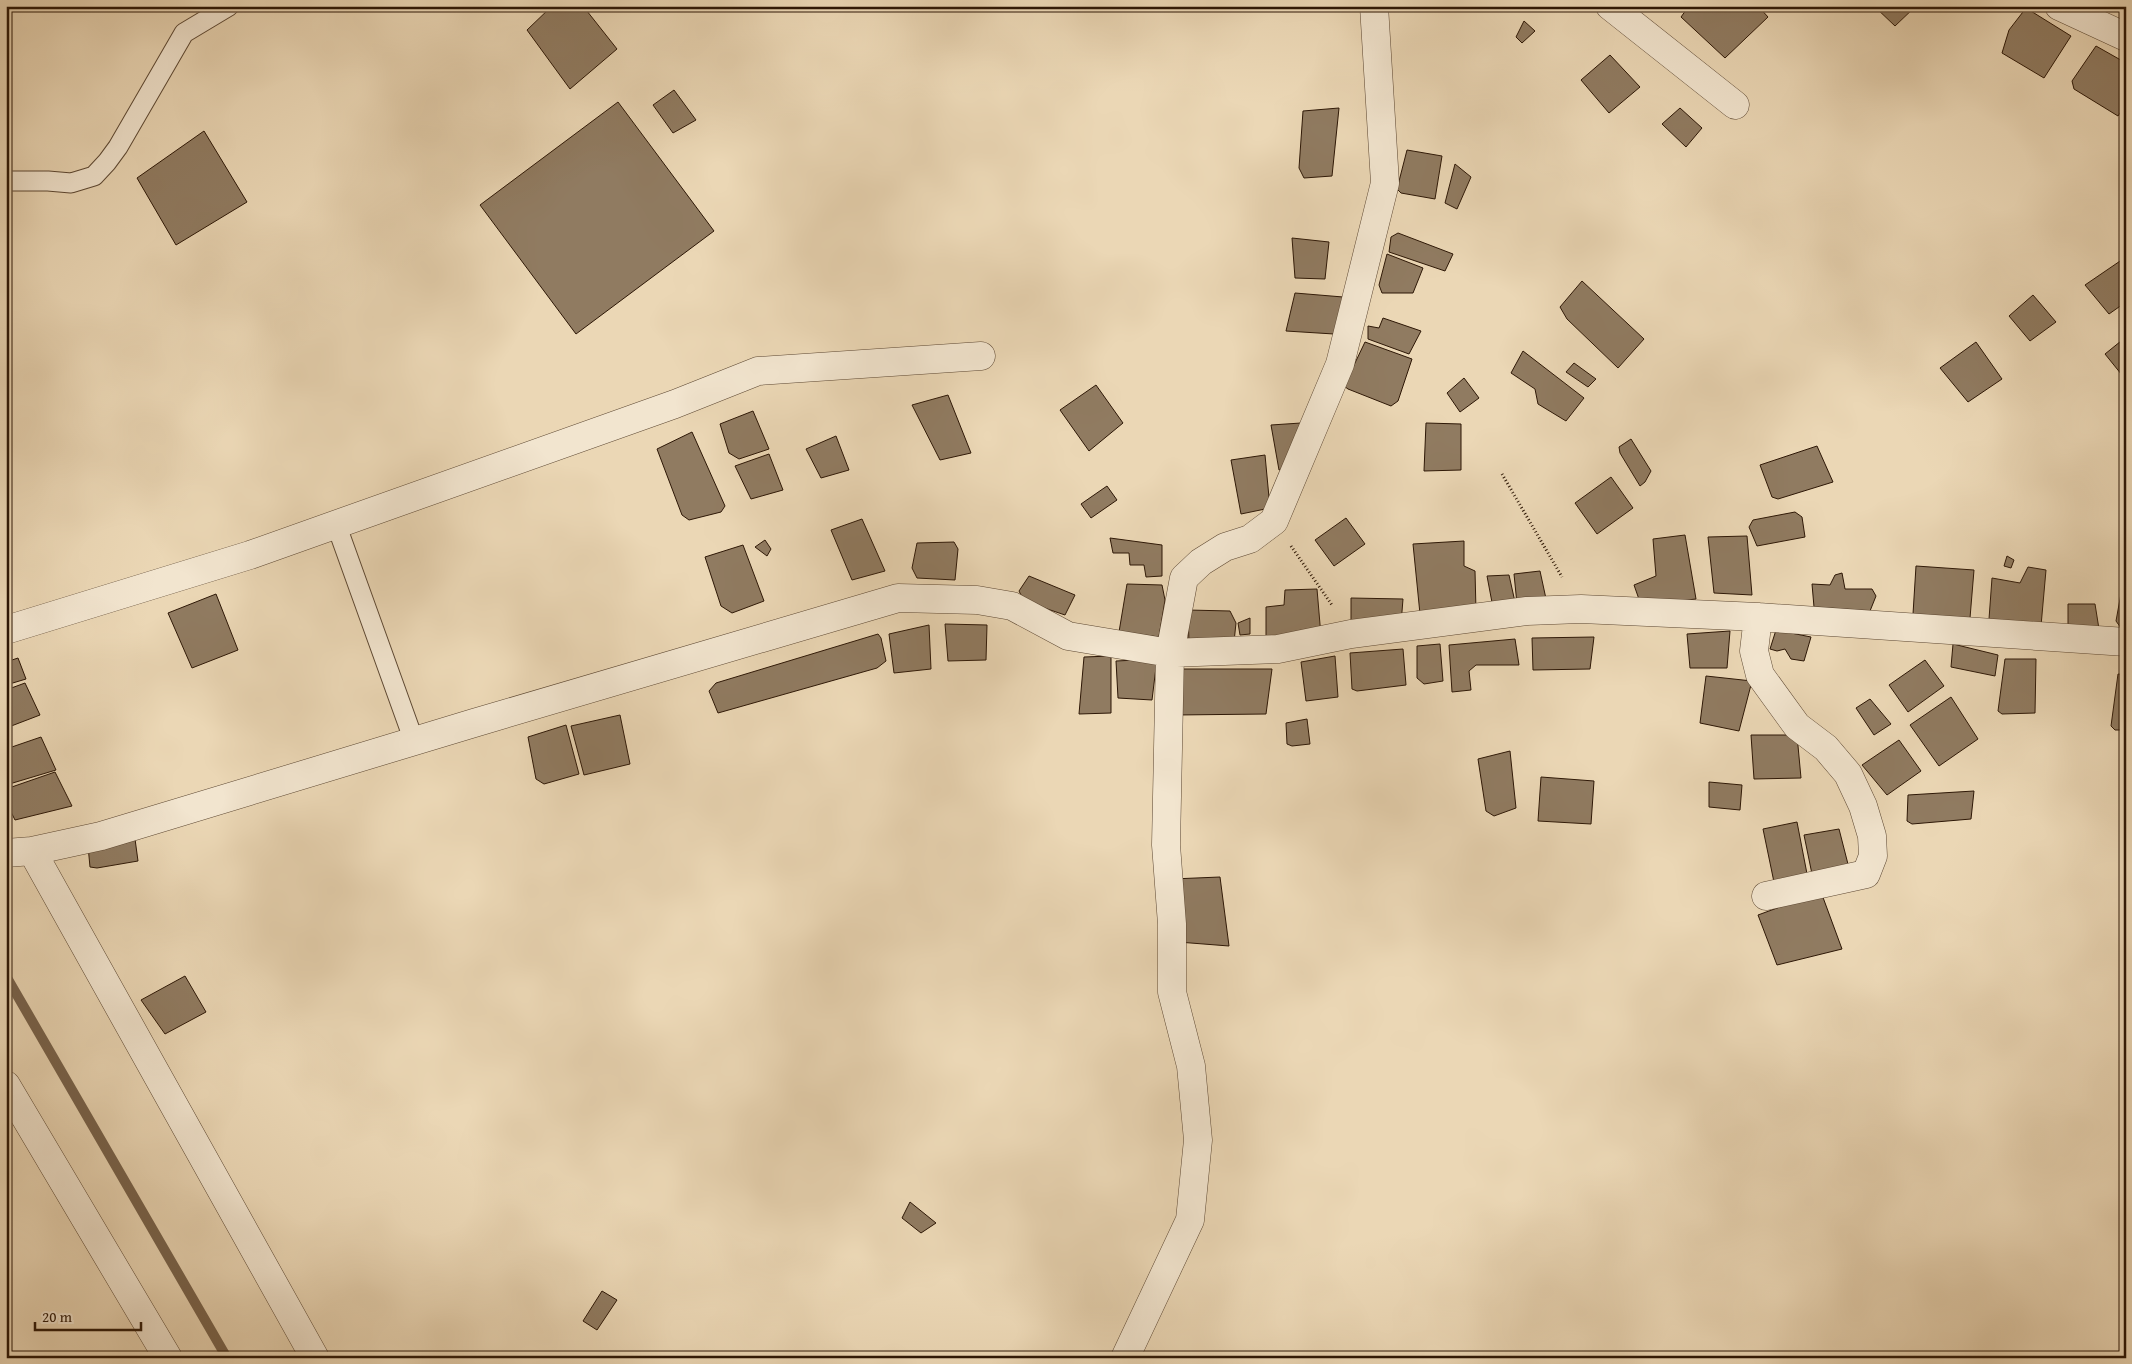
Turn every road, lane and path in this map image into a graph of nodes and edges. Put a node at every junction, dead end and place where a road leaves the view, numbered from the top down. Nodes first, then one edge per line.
1 (230, 6) edge
2 (1374, 6) edge
3 (1610, 6) edge
4 (2059, 6) edge
5 (2126, 37) edge
6 (1736, 105) dead end
7 (6, 181) edge
8 (981, 356) dead end
9 (1502, 474) dead end
10 (1274, 521) junction
11 (336, 524) junction
12 (1581, 609) junction
13 (1758, 617) junction
14 (6, 630) edge
15 (1352, 634) junction
16 (2126, 642) edge
17 (1170, 653) junction
18 (414, 741) junction
19 (19, 852) edge
20 (1766, 896) dead end
21 (6, 1085) edge
22 (168, 1358) edge
23 (315, 1358) edge
24 (1125, 1358) edge

1 - 7 lane
2 - 10 street
3 - 6 street
4 - 5 street
8 - 11 street
9 - 12 path
10 - 15 path
10 - 17 street
11 - 14 street
11 - 18 lane
12 - 13 street
12 - 15 street
13 - 16 street
13 - 20 street
15 - 17 street
17 - 18 street
17 - 24 street
18 - 19 street
19 - 23 street
21 - 22 street

